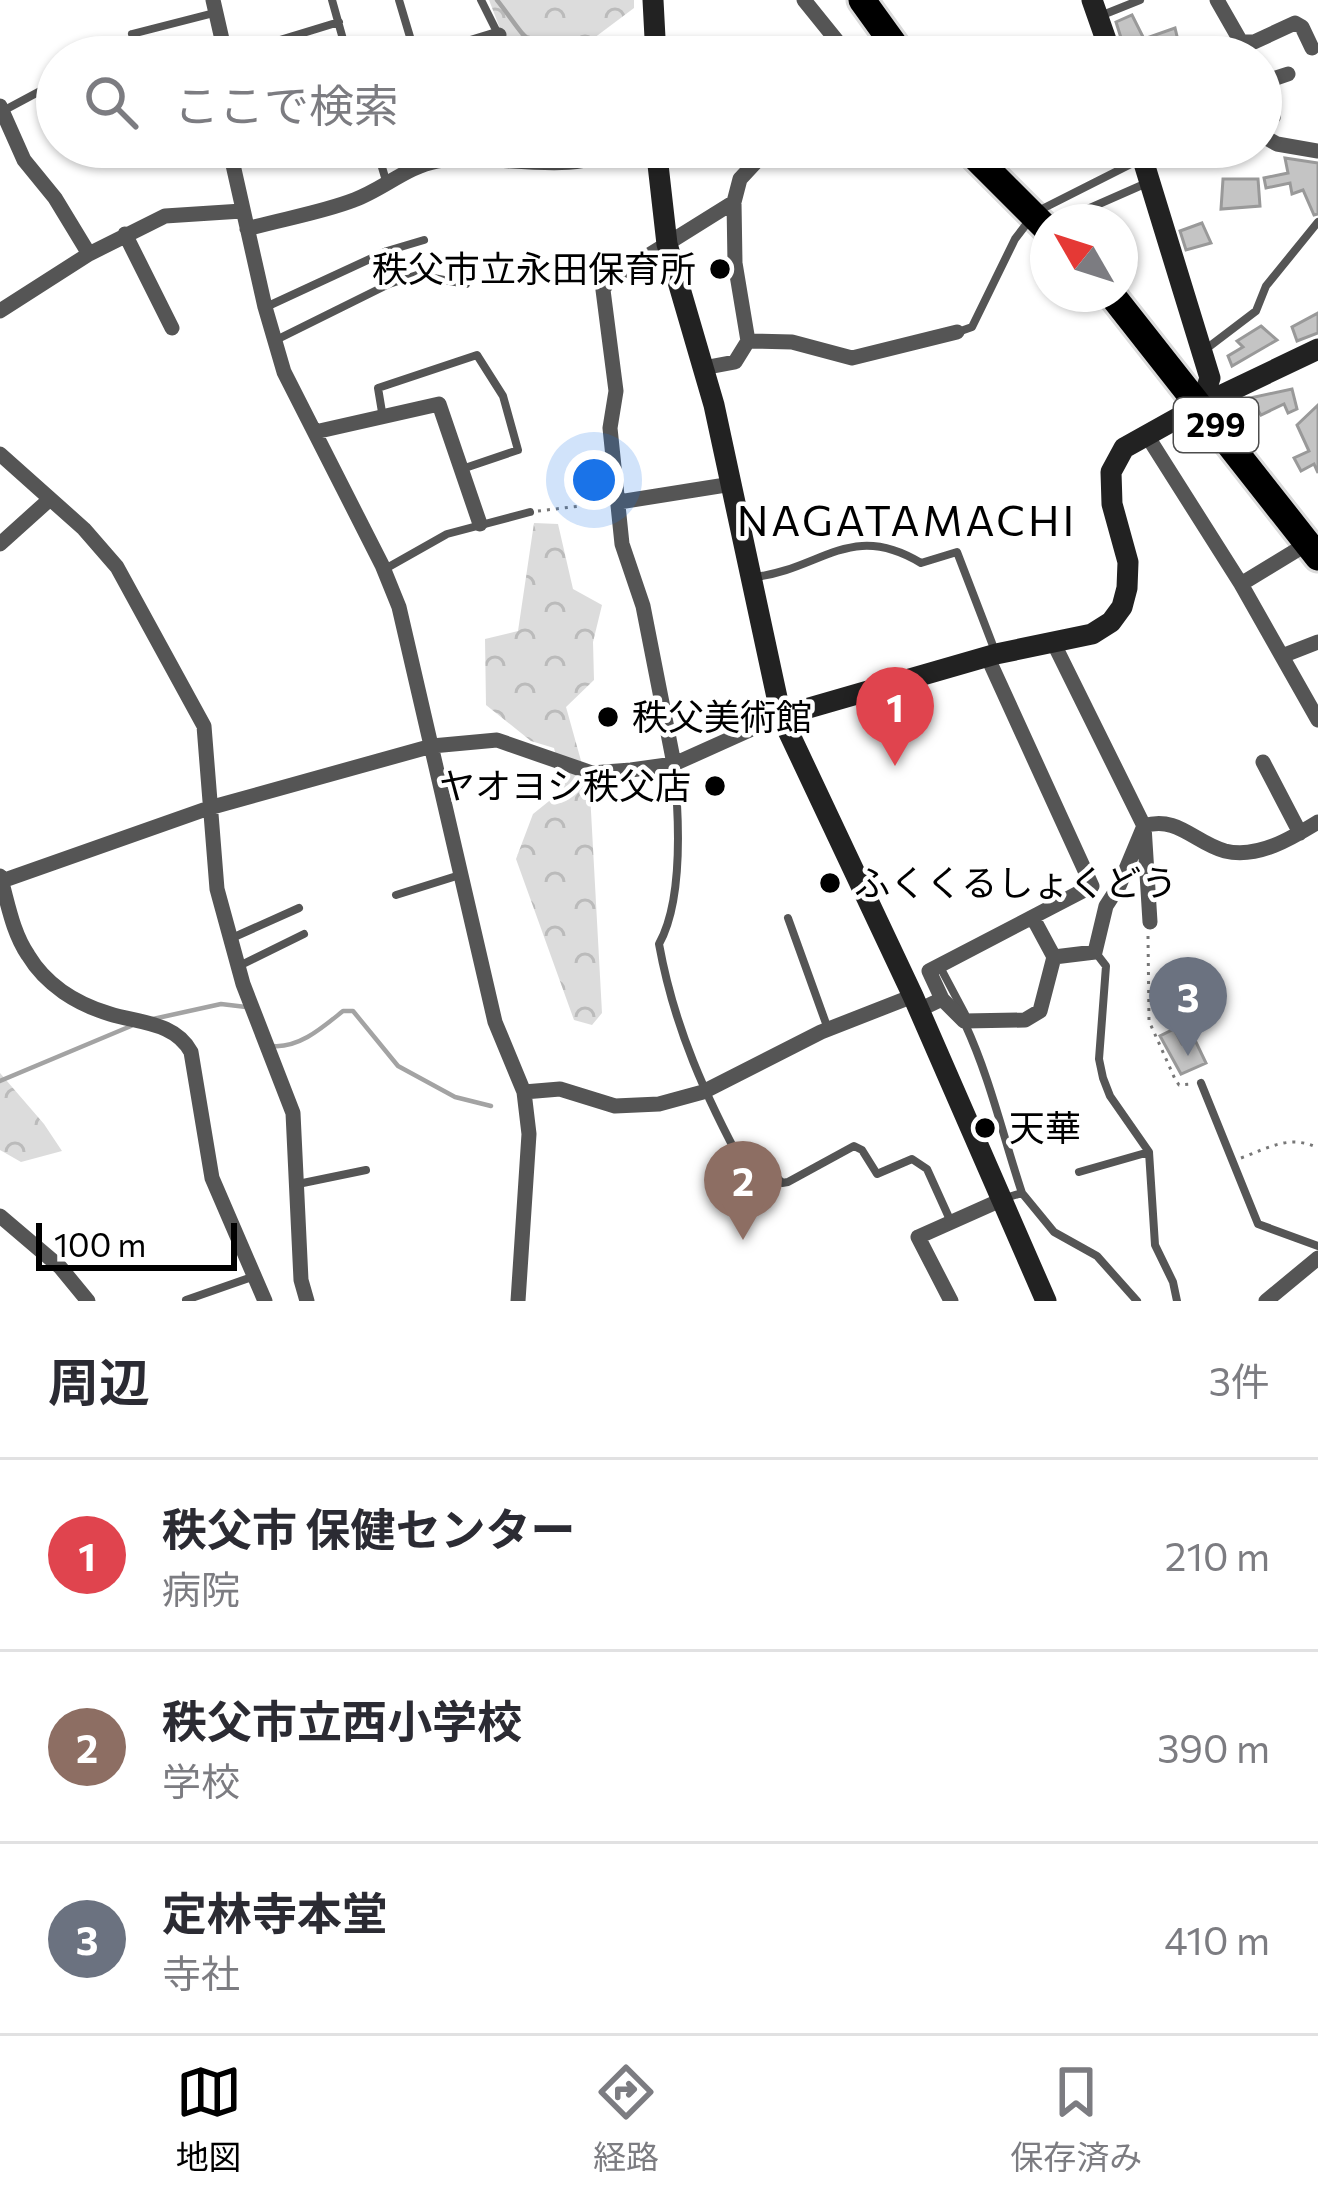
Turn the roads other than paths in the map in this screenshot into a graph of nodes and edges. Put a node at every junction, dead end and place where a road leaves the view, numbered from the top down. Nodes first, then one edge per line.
1 (332, 0) edge
2 (399, 0) edge
3 (481, 0) edge
4 (653, 0) edge
5 (804, 0) edge
6 (1140, 0) edge
7 (1216, 0) edge
8 (214, 6) edge
9 (877, 6) edge
10 (1096, 9) edge
11 (339, 22) junction
12 (499, 35) joint
13 (133, 36) edge
14 (221, 36) edge
15 (294, 36) edge
16 (343, 36) edge
17 (410, 36) edge
18 (496, 36) edge
19 (655, 36) edge
20 (833, 36) edge
21 (892, 36) edge
22 (1237, 36) edge
23 (1267, 36) edge
24 (1312, 48) dead end
25 (1288, 74) dead end
26 (1282, 76) edge
27 (36, 92) edge
28 (1, 110) edge
29 (1282, 145) edge
30 (1318, 151) edge
31 (233, 168) edge
32 (382, 168) edge
33 (418, 168) edge
34 (658, 168) edge
35 (750, 168) edge
36 (987, 168) edge
37 (1113, 168) edge
38 (1146, 168) edge
39 (1150, 182) junction
40 (387, 184) junction
41 (734, 202) junction
42 (1047, 204) edge
43 (1096, 204) edge
44 (1030, 209) edge
45 (242, 211) junction
46 (1318, 223) edge
47 (247, 229) junction
48 (1030, 232) edge
49 (125, 235) junction
50 (424, 240) dead end
51 (667, 244) junction
52 (88, 254) junction
53 (466, 284) dead end
54 (265, 307) junction
55 (0, 311) edge
56 (1126, 312) edge
57 (172, 328) dead end
58 (956, 332) joint
59 (275, 341) junction
60 (748, 341) junction
61 (1318, 349) edge
62 (1204, 351) junction
63 (703, 368) junction
64 (1201, 405) junction
65 (383, 419) junction
66 (314, 432) junction
67 (1146, 434) junction
68 (0, 454) edge
69 (461, 469) junction
70 (732, 484) junction
71 (50, 499) junction
72 (620, 502) junction
73 (530, 512) road end
74 (480, 524) junction
75 (0, 544) edge
76 (1314, 546) edge
77 (384, 570) junction
78 (753, 577) junction
79 (1241, 584) junction
80 (1318, 641) edge
81 (1053, 642) junction
82 (991, 655) junction
83 (1282, 656) junction
84 (781, 716) junction
85 (1318, 720) edge
86 (432, 746) junction
87 (1263, 762) dead end
88 (674, 764) junction
89 (209, 808) junction
90 (1317, 824) edge
91 (1144, 826) junction
92 (1300, 832) junction
93 (463, 874) junction
94 (1, 878) edge
95 (396, 895) dead end
96 (299, 908) dead end
97 (788, 918) dead end
98 (1033, 918) junction
99 (1150, 922) road end
100 (304, 934) dead end
101 (230, 939) junction
102 (1095, 952) junction
103 (1054, 957) junction
104 (939, 965) junction
105 (238, 967) junction
106 (942, 999) junction
107 (916, 1003) junction
108 (966, 1021) junction
109 (828, 1029) junction
110 (1201, 1083) road end
111 (524, 1092) junction
112 (703, 1092) junction
113 (1149, 1152) junction
114 (366, 1170) dead end
115 (1079, 1172) dead end
116 (296, 1185) junction
117 (1012, 1196) junction
118 (0, 1216) edge
119 (951, 1222) junction
120 (1318, 1246) edge
121 (1318, 1258) edge
122 (256, 1276) junction
123 (186, 1300) edge
124 (88, 1301) edge
125 (265, 1301) edge
126 (308, 1301) edge
127 (518, 1301) edge
128 (951, 1301) edge
129 (1046, 1301) edge
130 (1137, 1301) edge
131 (1177, 1301) edge
132 (1266, 1301) edge

1 - 11 lane
2 - 17 lane
3 - 12 lane
4 - 19 street
5 - 20 street
6 - 10 lane
7 - 22 street
8 - 13 lane
8 - 14 street
9 - 21 highway
11 - 15 lane
11 - 16 lane
12 - 18 street
23 - 24 street
25 - 26 street
27 - 28 lane
28 - 52 street
29 - 30 street
31 - 45 street
32 - 40 lane
33 - 40 street
34 - 51 street
35 - 41 street
36 - 44 highway
37 - 42 lane
38 - 39 street
39 - 43 lane
39 - 62 street
40 - 47 street
41 - 51 street
41 - 60 street
45 - 47 street
45 - 49 street
46 - 62 lane
47 - 54 street
48 - 58 lane
49 - 52 street
49 - 57 street
50 - 54 lane
51 - 63 street
51 - 72 street
52 - 55 street
53 - 59 lane
54 - 59 street
56 - 64 highway, 299
58 - 60 street
59 - 66 street
60 - 63 street
61 - 64 street
62 - 64 street
63 - 70 street
64 - 67 street
64 - 76 highway, 299
65 - 66 street
65 - 69 street
65 - 69 lane
66 - 77 street
67 - 79 street
67 - 81 street
68 - 71 street
69 - 74 street
70 - 72 street
70 - 78 street
71 - 75 street
71 - 89 street
72 - 88 street
73 - 74 lane
74 - 77 lane
76 - 79 street
77 - 86 street
78 - 82 lane
78 - 84 street
79 - 83 street
80 - 83 street
81 - 82 street
81 - 91 street
82 - 84 street
82 - 98 street
83 - 85 street
84 - 88 street
84 - 107 street
86 - 88 street
86 - 89 street
86 - 93 street
87 - 92 street
88 - 112 lane
89 - 94 street
89 - 101 street
90 - 92 street
91 - 92 street
91 - 99 street
91 - 102 street
93 - 95 lane
93 - 111 street
94 - 122 street
96 - 101 lane
97 - 109 lane
98 - 103 street
98 - 104 street
100 - 105 lane
101 - 105 street
102 - 103 street
102 - 113 lane
103 - 108 street
104 - 106 street
104 - 108 lane
105 - 116 street
106 - 107 street
106 - 108 street
107 - 109 street
107 - 117 street
108 - 117 lane
109 - 112 street
110 - 120 lane
111 - 112 street
111 - 127 street
112 - 119 lane
113 - 115 lane
113 - 131 lane
114 - 116 lane
116 - 126 street
117 - 119 street
117 - 129 street
117 - 130 lane
118 - 124 street
119 - 128 street
121 - 132 street
122 - 123 lane
122 - 125 street

